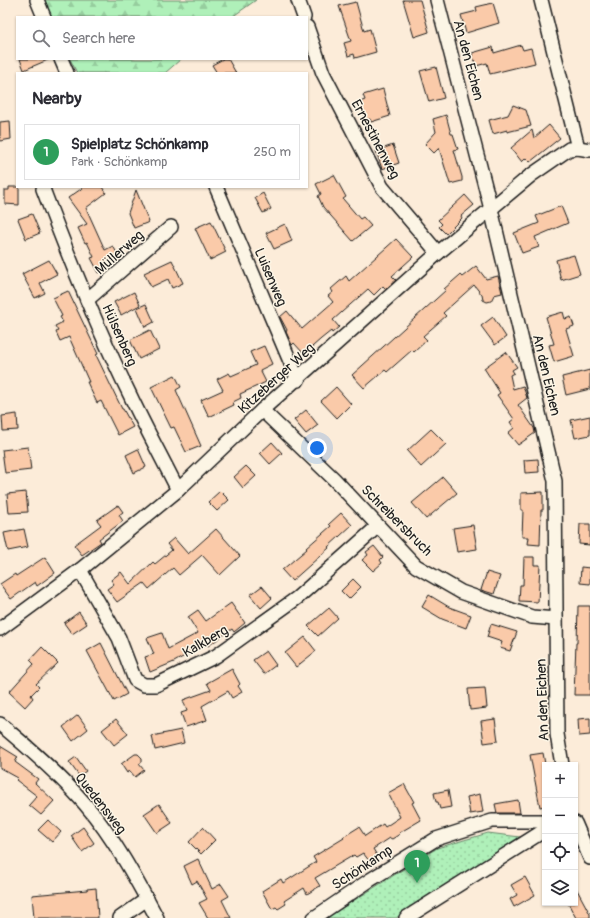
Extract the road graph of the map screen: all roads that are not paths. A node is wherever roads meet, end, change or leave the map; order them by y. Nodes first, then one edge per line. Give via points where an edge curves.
1 (37, 0) edge
2 (298, 0) edge
3 (437, 0) edge
4 (541, 0) edge
5 (44, 16) edge
6 (304, 16) edge
7 (308, 30) edge
8 (61, 60) edge
9 (67, 72) edge
10 (580, 149) edge
11 (44, 188) edge
12 (216, 188) edge
13 (492, 209) junction
14 (171, 227) dead end
15 (438, 253) junction
16 (87, 300) junction
17 (298, 380) junction
18 (262, 410) junction
19 (178, 490) junction
20 (378, 526) junction
21 (80, 570) junction
22 (556, 619) junction
23 (0, 629) edge
24 (0, 724) edge
25 (562, 762) edge
26 (542, 821) edge
27 (578, 830) edge
28 (542, 832) edge
29 (590, 858) edge
30 (147, 899) junction
31 (120, 918) edge
32 (157, 918) edge
33 (314, 918) edge
34 (406, 918) edge

1 - 5 street
2 - 6 street
3 - 13 street, An den Eichen
4 - 10 street
7 - 15 street, Ernestinenweg via 323,73 382,188
8 - 9 street
10 - 13 street, Kitzeberger Weg via 530,176
11 - 16 street, Hülsenberg
12 - 17 street, Luisenweg
13 - 15 street, Kitzeberger Weg
13 - 22 street, An den Eichen via 555,480
14 - 16 street, Müllerweg
15 - 17 street, Kitzeberger Weg
16 - 19 street, Hülsenberg via 130,395
17 - 18 street, Kitzeberger Weg
18 - 19 street, Kitzeberger Weg
18 - 20 street, Schreibersbruch via 334,479
19 - 21 street, Kitzeberger Weg
20 - 21 street, Kalkberg via 298,598 216,656 156,685 144,685 135,680 119,638
20 - 22 street, Schreibersbruch via 416,566 461,592 532,617
21 - 23 street, Kitzeberger Weg
22 - 25 street, An den Eichen via 557,734
24 - 30 street, Quedensweg via 48,765 85,804
26 - 33 street, Schönkamp via 492,821 436,839
27 - 29 street
28 - 34 street
30 - 31 street
30 - 32 street, Quedensweg

